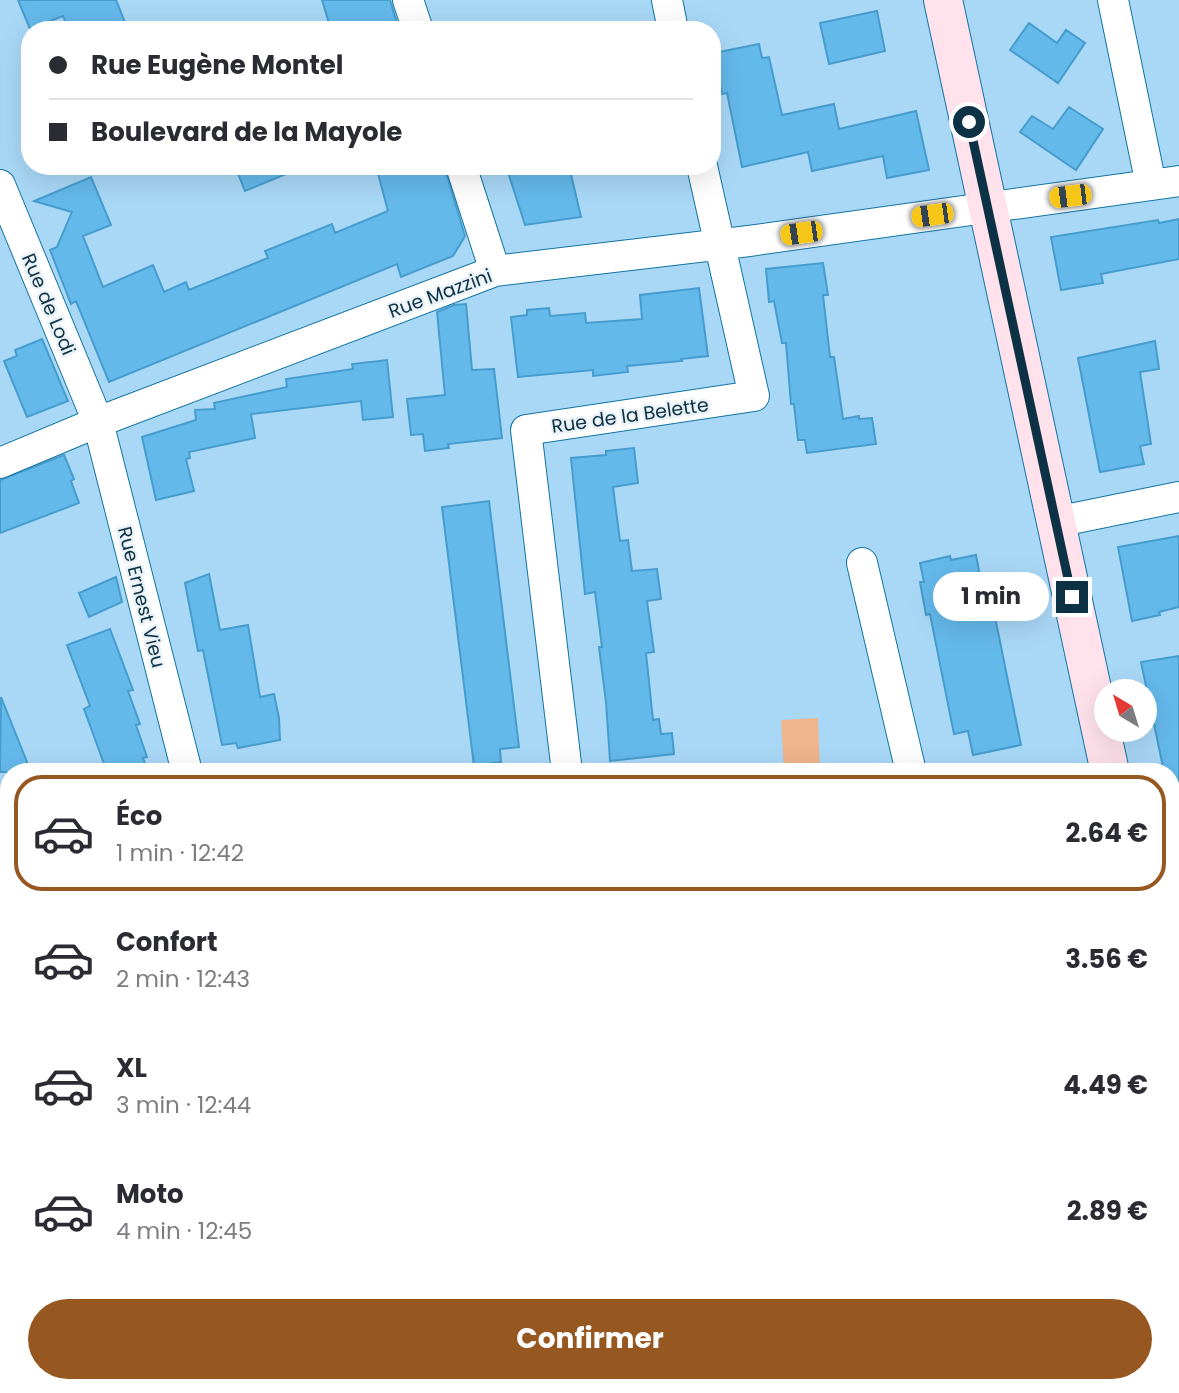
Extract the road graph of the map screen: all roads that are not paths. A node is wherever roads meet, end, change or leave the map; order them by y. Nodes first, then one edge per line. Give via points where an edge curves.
1 (408, 0) edge
2 (667, 0) edge
3 (943, 0) edge
4 (1113, 0) edge
5 (415, 21) edge
6 (671, 21) edge
7 (464, 175) edge
8 (704, 175) edge
9 (1165, 183) edge
10 (0, 185) edge
11 (987, 207) junction
12 (7, 224) edge
13 (719, 244) junction
14 (495, 271) junction
15 (99, 422) junction
16 (0, 463) edge
17 (1179, 497) edge
18 (1056, 522) junction
19 (862, 563) dead end
20 (185, 763) edge
21 (566, 763) edge
22 (909, 763) edge
23 (1108, 763) edge

1 - 5 street
2 - 6 street
3 - 11 main road
4 - 9 street
7 - 14 street
8 - 13 street
9 - 11 street, Rue Mazzini
10 - 12 street, Rue de Lodi
11 - 13 street, Rue Mazzini
11 - 18 main road
12 - 15 street, Rue de Lodi
13 - 14 street, Rue Mazzini
13 - 21 street, Rue de la Belette via 754,396 526,430
14 - 15 street, Rue Mazzini
15 - 16 street, Rue Mazzini
15 - 20 street, Rue Ernest Vieu
17 - 18 street
18 - 23 main road
19 - 22 street

